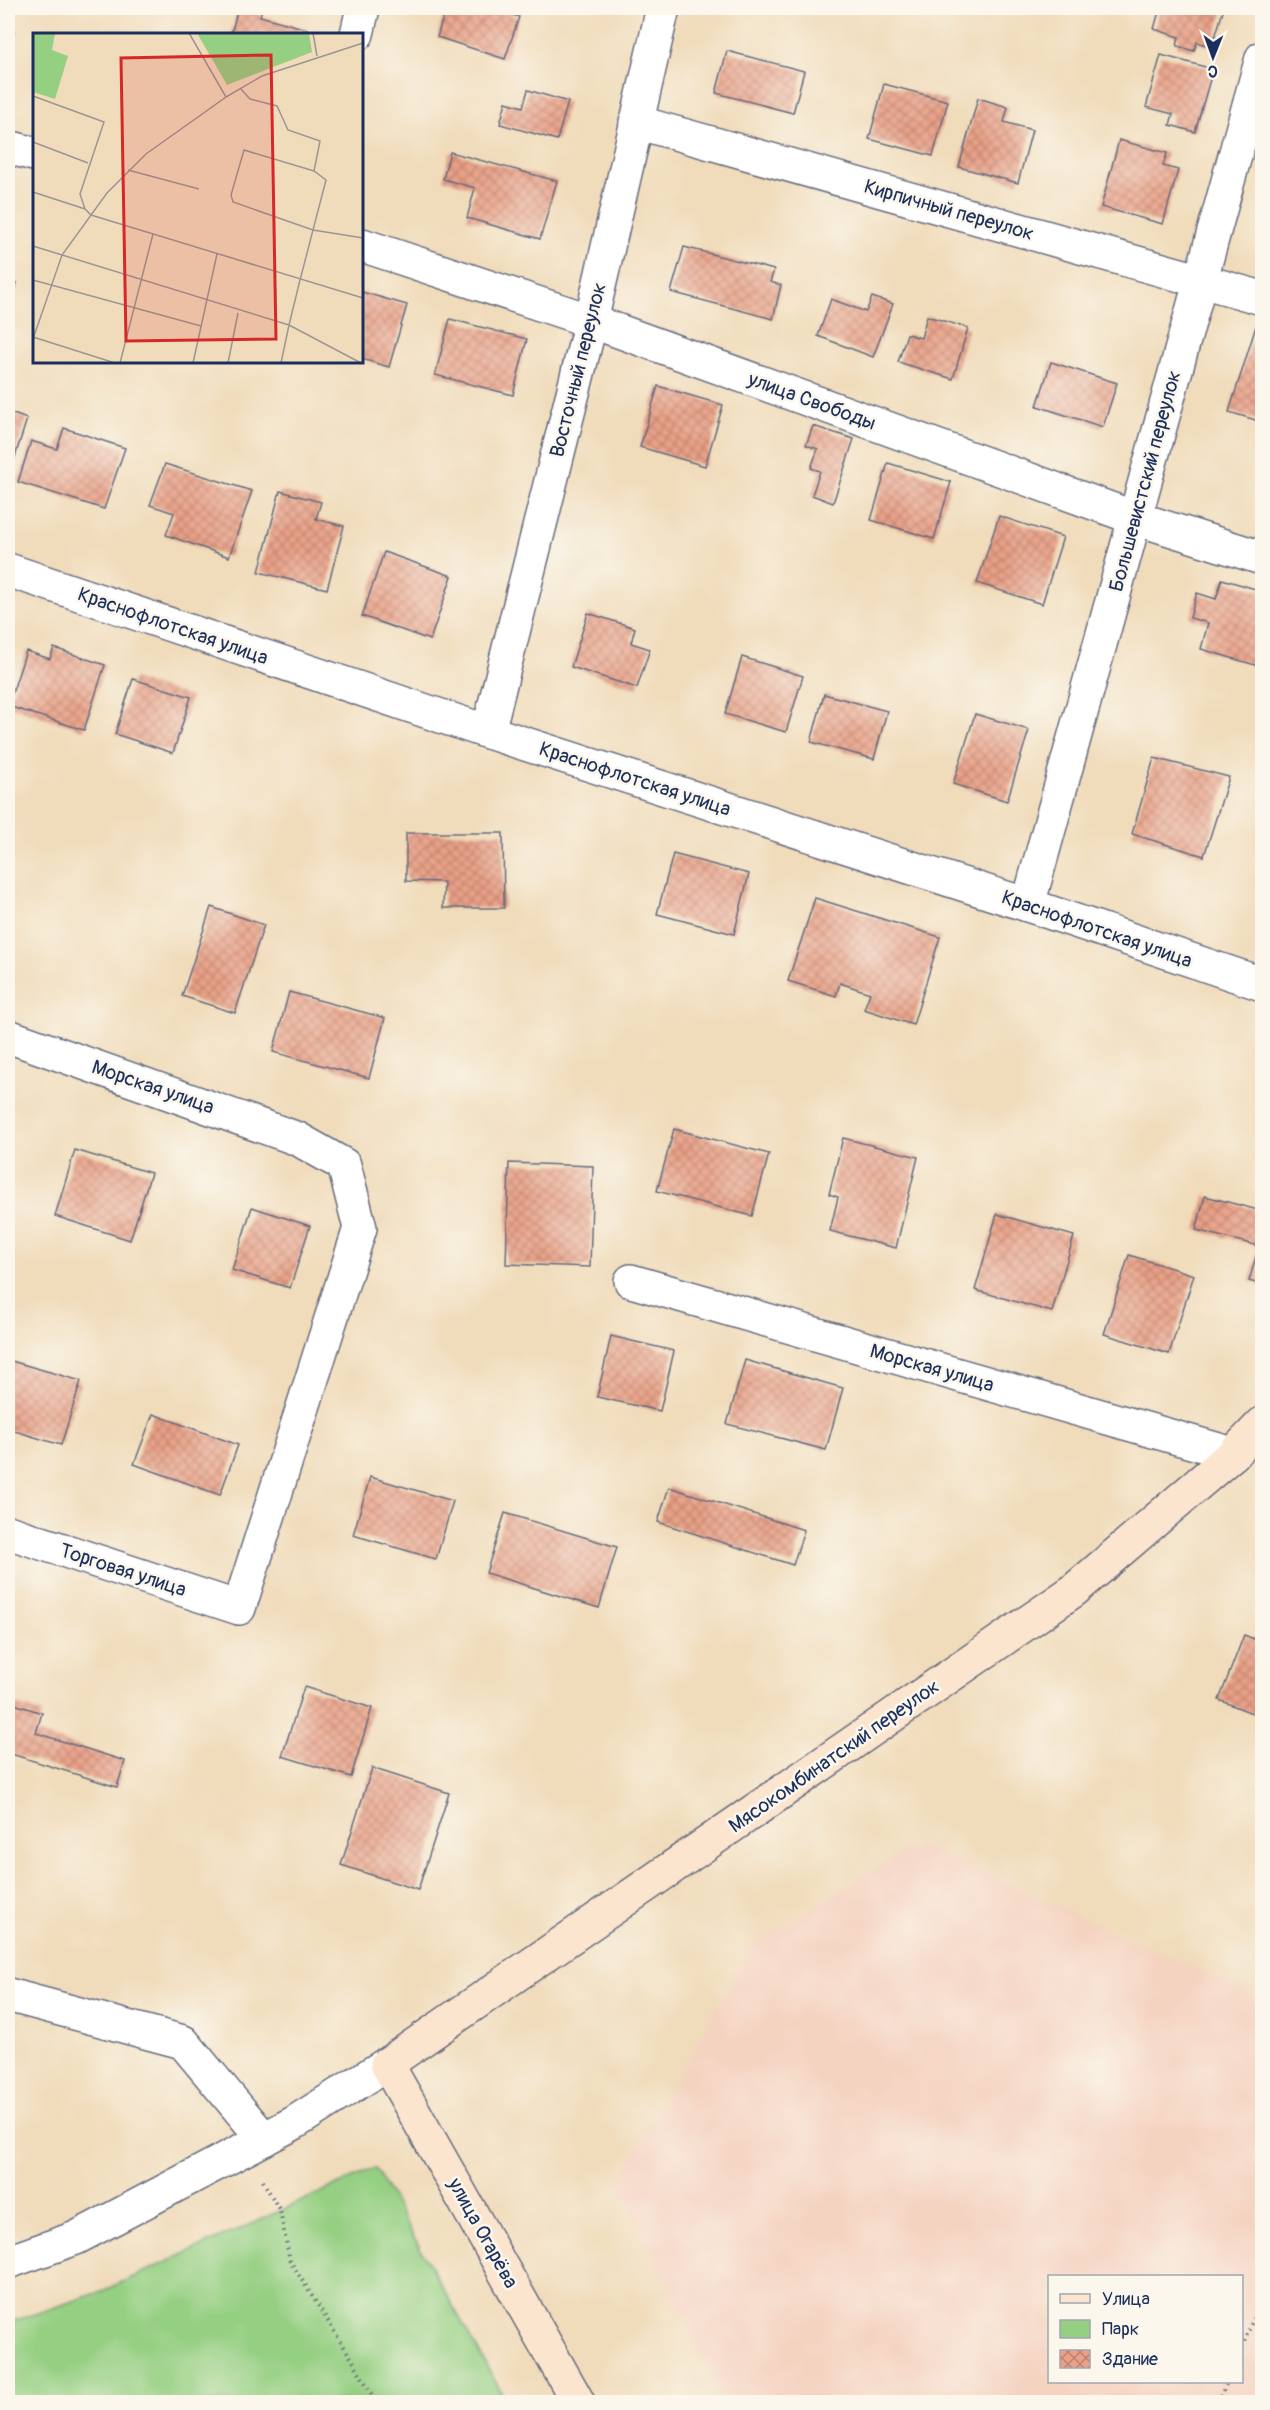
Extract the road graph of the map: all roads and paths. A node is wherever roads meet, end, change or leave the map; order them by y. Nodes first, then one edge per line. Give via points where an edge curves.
1 (363, 8) edge
2 (663, 8) edge
3 (357, 33) edge
4 (1263, 58) edge
5 (636, 122) junction
6 (8, 147) edge
7 (33, 154) edge
8 (363, 244) edge
9 (1200, 279) junction
10 (1263, 298) edge
11 (591, 321) junction
12 (1135, 518) junction
13 (1263, 558) edge
14 (8, 570) edge
15 (489, 732) junction
16 (1028, 905) junction
17 (1263, 984) edge
18 (8, 1036) edge
19 (631, 1281) dead end
20 (1263, 1424) edge
21 (1233, 1455) junction
22 (8, 1532) edge
23 (239, 1608) joint
24 (8, 1995) edge
25 (387, 2064) junction
26 (255, 2144) junction
27 (8, 2262) edge
28 (1263, 2297) edge
29 (1243, 2345) edge
30 (1227, 2383) edge
31 (376, 2403) edge
32 (578, 2403) edge
33 (1218, 2403) edge

1 - 3 street
2 - 5 street, Восточный переулок
4 - 9 street, Большевистский переулок
5 - 9 street, Кирпичный переулок
5 - 11 street, Восточный переулок
6 - 7 street
8 - 11 street, улица Свободы
9 - 10 street, Кирпичный переулок
9 - 12 street, Большевистский переулок
11 - 12 street, улица Свободы
11 - 15 street, Восточный переулок
12 - 13 street, улица Свободы
12 - 16 street, Большевистский переулок
14 - 15 street, Краснофлотская улица
15 - 16 street, Краснофлотская улица
16 - 17 street, Краснофлотская улица
18 - 23 street, Морская улица via 298,1139 344,1165 360,1228
19 - 21 street, Морская улица
20 - 21 main road, Мясокомбинатский переулок
21 - 25 main road, Мясокомбинатский переулок via 1073,1591
22 - 23 street, Торговая улица
24 - 26 street via 183,2042
25 - 26 street
25 - 32 main road, улица Огарёва
26 - 27 street via 76,2238
26 - 31 path via 280,2211 290,2261
28 - 29 path
30 - 33 path

